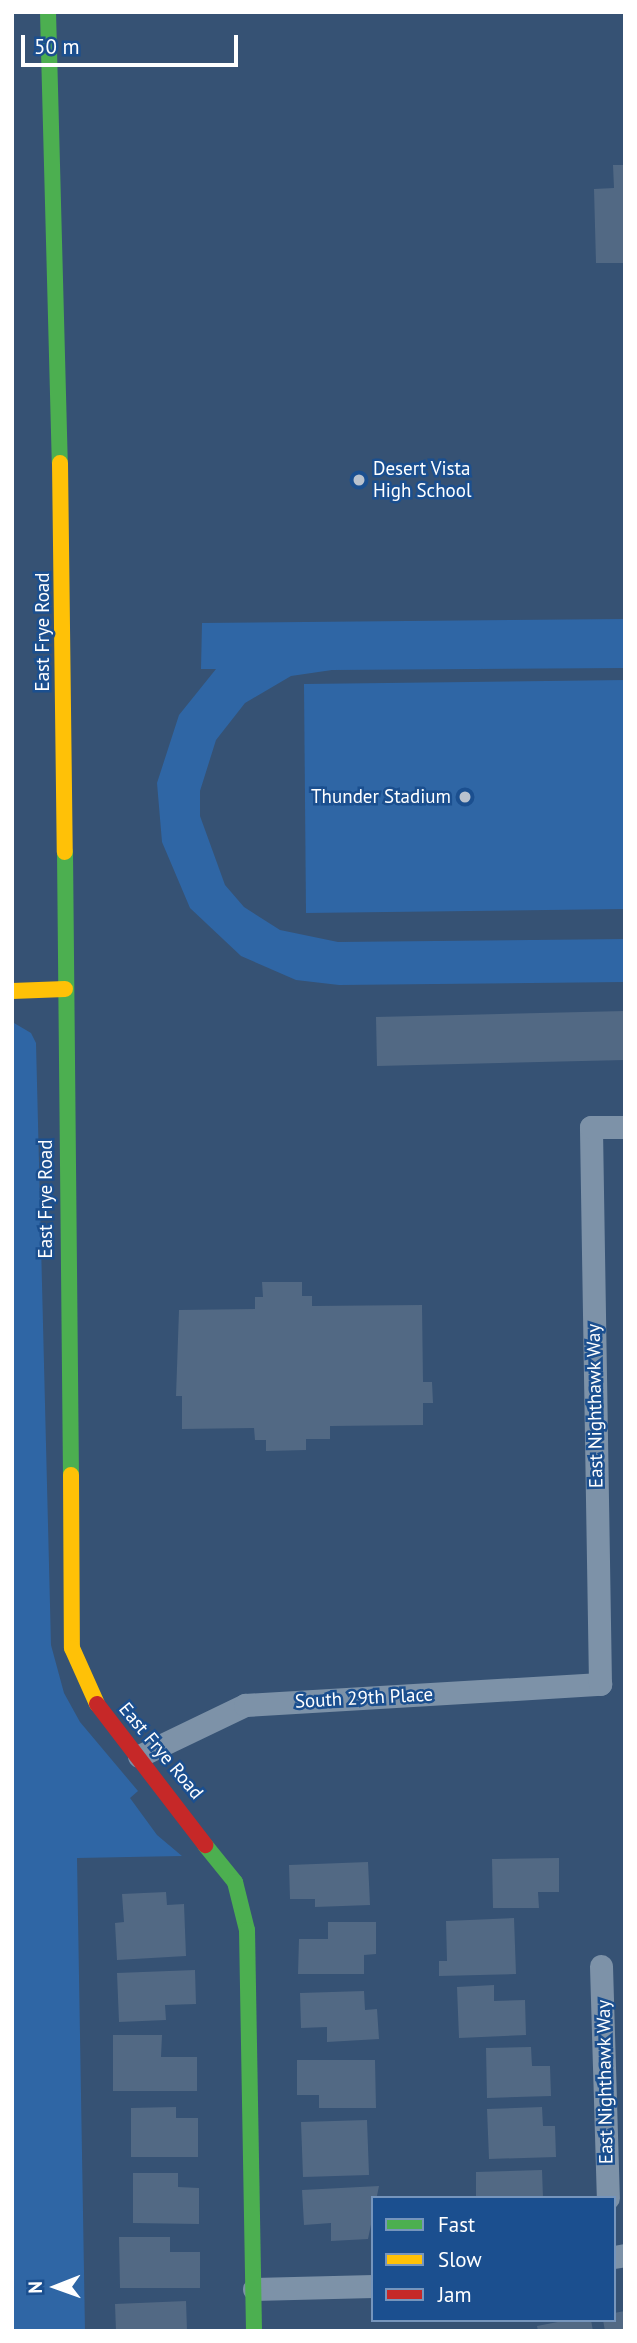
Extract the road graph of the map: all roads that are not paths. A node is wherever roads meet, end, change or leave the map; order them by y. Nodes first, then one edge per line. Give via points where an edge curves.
1 (48, 12) edge
2 (65, 989) junction
3 (12, 991) edge
4 (625, 1127) edge
5 (600, 1684) joint
6 (139, 1756) junction
7 (601, 1966) dead end
8 (608, 2196) edge
9 (371, 2286) edge
10 (254, 2289) junction
11 (254, 2331) edge

1 - 2 street, East Frye Road via 63,565
2 - 3 street
2 - 6 street, East Frye Road via 72,1648 101,1713
4 - 5 street, East Nighthawk Way via 591,1127
5 - 6 street, South 29th Place via 245,1705
6 - 10 street, East Frye Road via 235,1882 247,1930
7 - 8 street, East Nighthawk Way
9 - 10 street
10 - 11 street, East Frye Road

